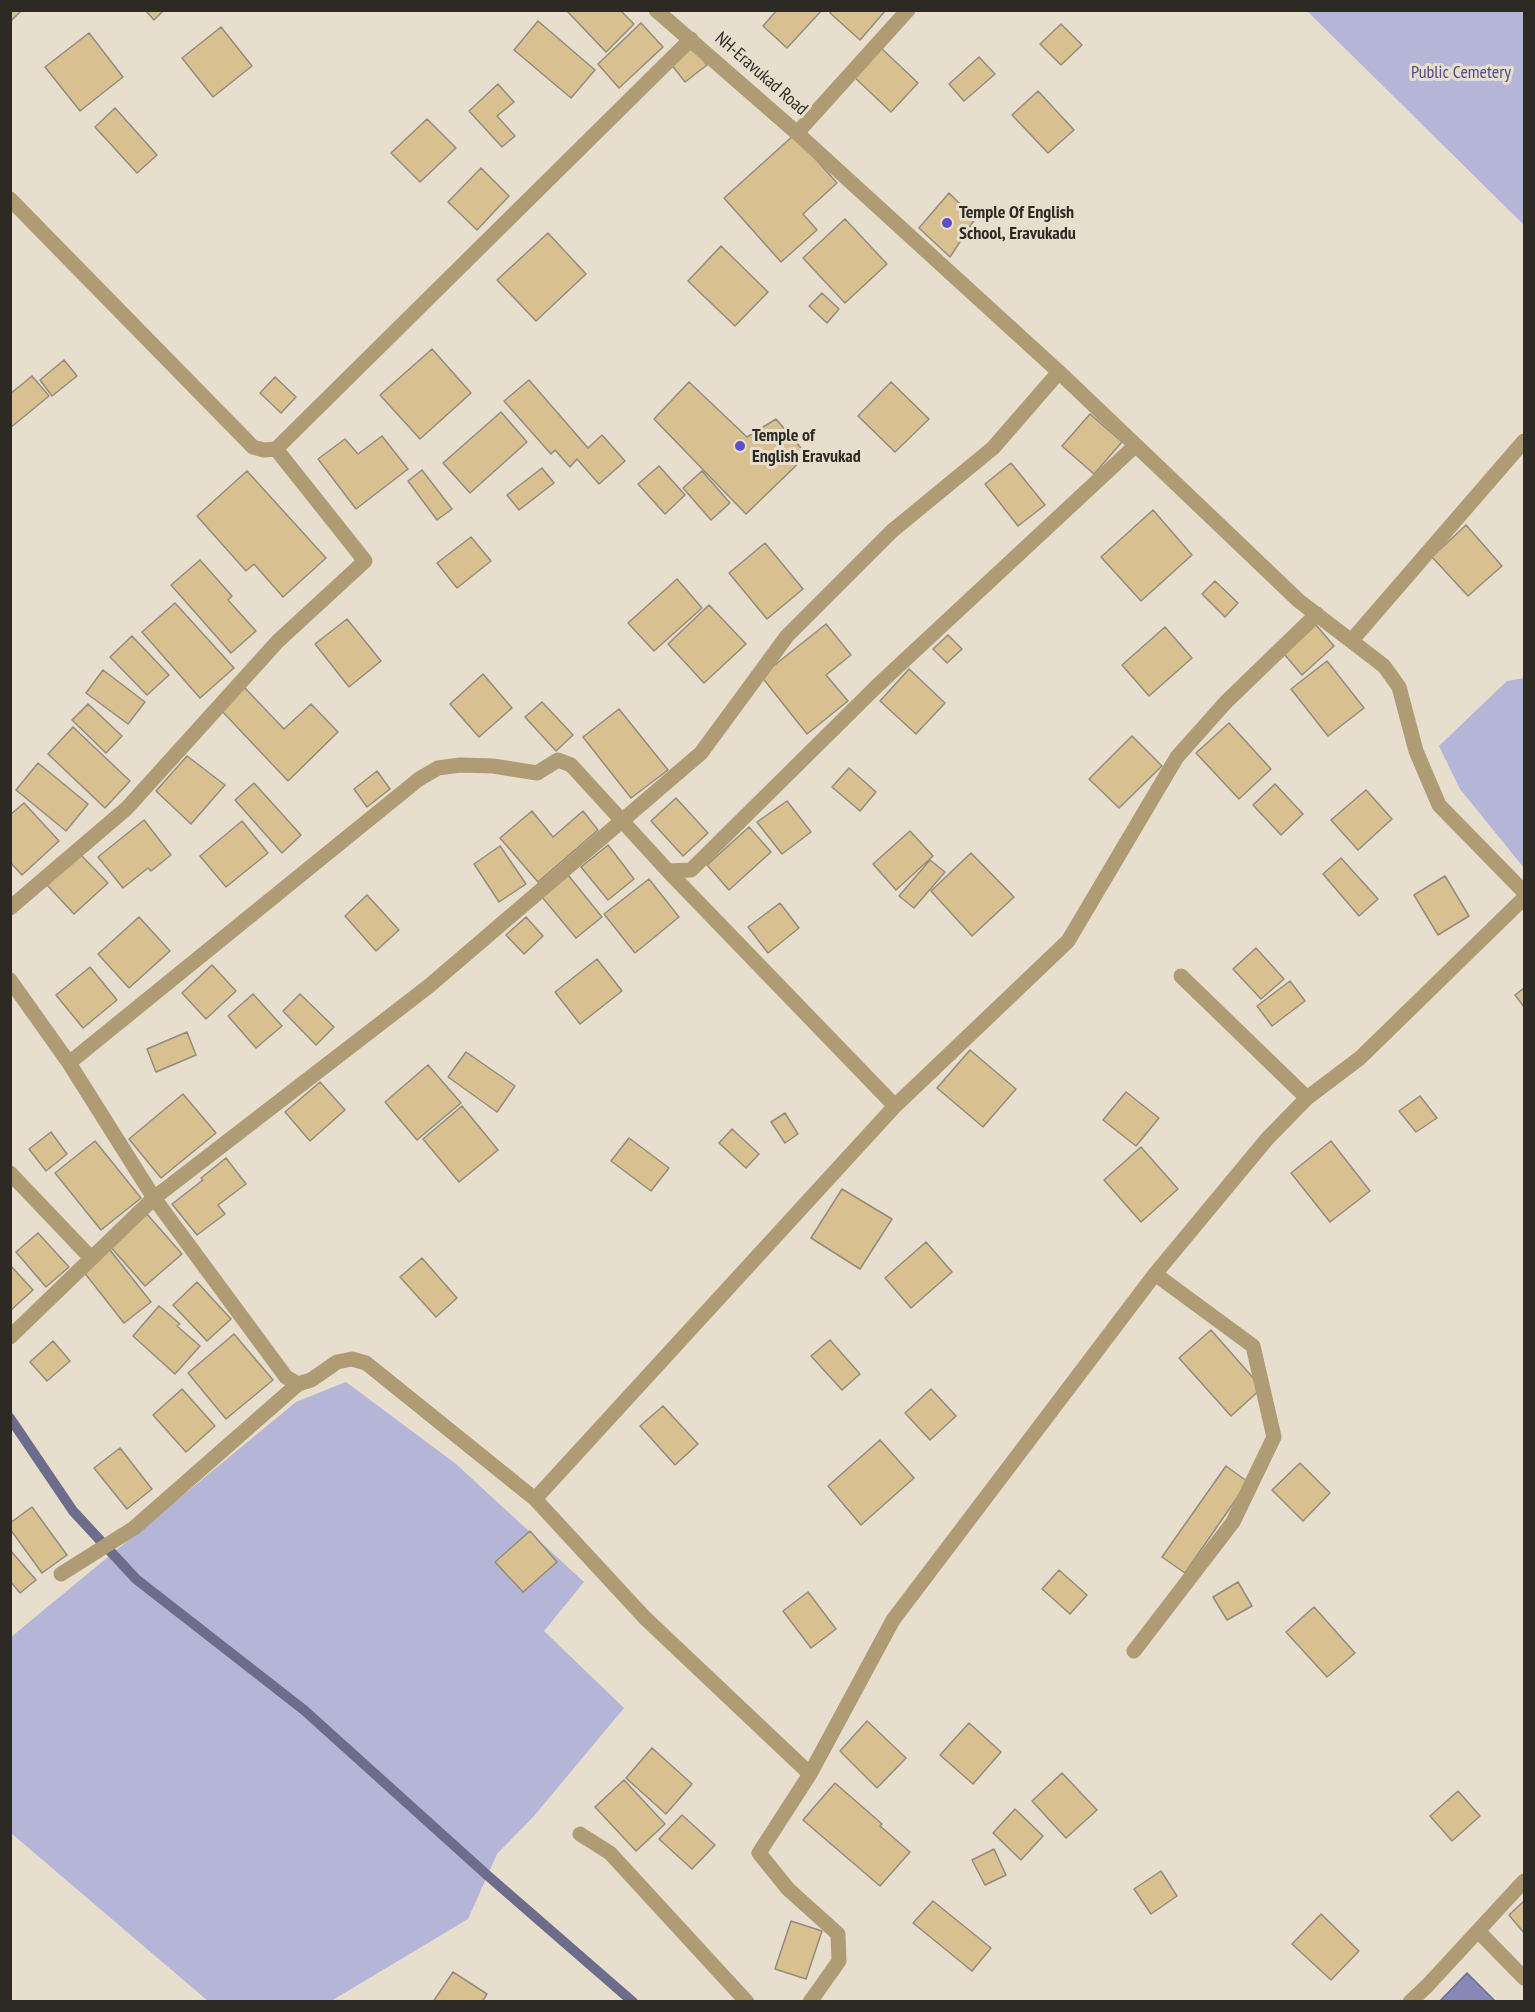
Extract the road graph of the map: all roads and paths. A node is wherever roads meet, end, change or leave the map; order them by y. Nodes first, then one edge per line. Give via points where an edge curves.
1 (656, 10) edge
2 (908, 10) edge
3 (691, 39) junction
4 (797, 133) junction
5 (10, 199) edge
6 (1059, 372) junction
7 (1524, 441) edge
8 (1136, 444) junction
9 (276, 449) junction
10 (1317, 614) junction
11 (1352, 640) junction
12 (621, 821) junction
13 (668, 871) junction
14 (1524, 892) edge
15 (1524, 898) edge
16 (10, 908) edge
17 (1181, 976) dead end
18 (10, 980) edge
19 (69, 1063) junction
20 (1307, 1098) junction
21 (895, 1106) junction
22 (10, 1173) edge
23 (154, 1198) junction
24 (91, 1258) junction
25 (1155, 1274) junction
26 (10, 1337) edge
27 (298, 1384) junction
28 (535, 1499) junction
29 (61, 1574) dead end
30 (1134, 1651) dead end
31 (810, 1774) junction
32 (579, 1834) dead end
33 (1524, 1881) edge
34 (1478, 1931) junction
35 (1524, 1978) edge
36 (747, 2001) edge
37 (810, 2001) edge
38 (1410, 2001) edge

1 - 3 street, NH-Eravukad Road
2 - 4 street, NH-Eravukad Road
3 - 4 street, NH-Eravukad Road
3 - 9 street
4 - 6 street
5 - 9 street via 253,447
6 - 8 street
6 - 12 street via 993,448 892,531 787,636 701,753
7 - 11 street
8 - 10 street
8 - 13 street via 878,685 691,870
9 - 16 street via 365,561 278,641 127,808
10 - 11 street
10 - 21 street via 1226,702 1177,757 1068,941
11 - 14 street via 1384,666 1399,687 1416,751 1439,805
12 - 13 street
12 - 19 street via 572,765 558,760 537,772 493,766 438,768 419,779
12 - 23 street via 429,986
13 - 21 street
15 - 20 street via 1360,1058
17 - 20 street
18 - 19 street
19 - 23 street
20 - 25 street via 1267,1139
21 - 28 street
22 - 24 street
23 - 24 street
23 - 27 street via 280,1371
24 - 26 street
25 - 30 street via 1253,1346 1274,1437 1233,1522
25 - 31 street via 893,1620
27 - 28 street via 337,1362 352,1359 366,1363
27 - 29 street via 134,1528
28 - 31 street via 645,1618
31 - 37 street via 759,1853 788,1889 838,1935 839,1961
32 - 36 street via 610,1853
33 - 34 street
34 - 35 street
34 - 38 street

